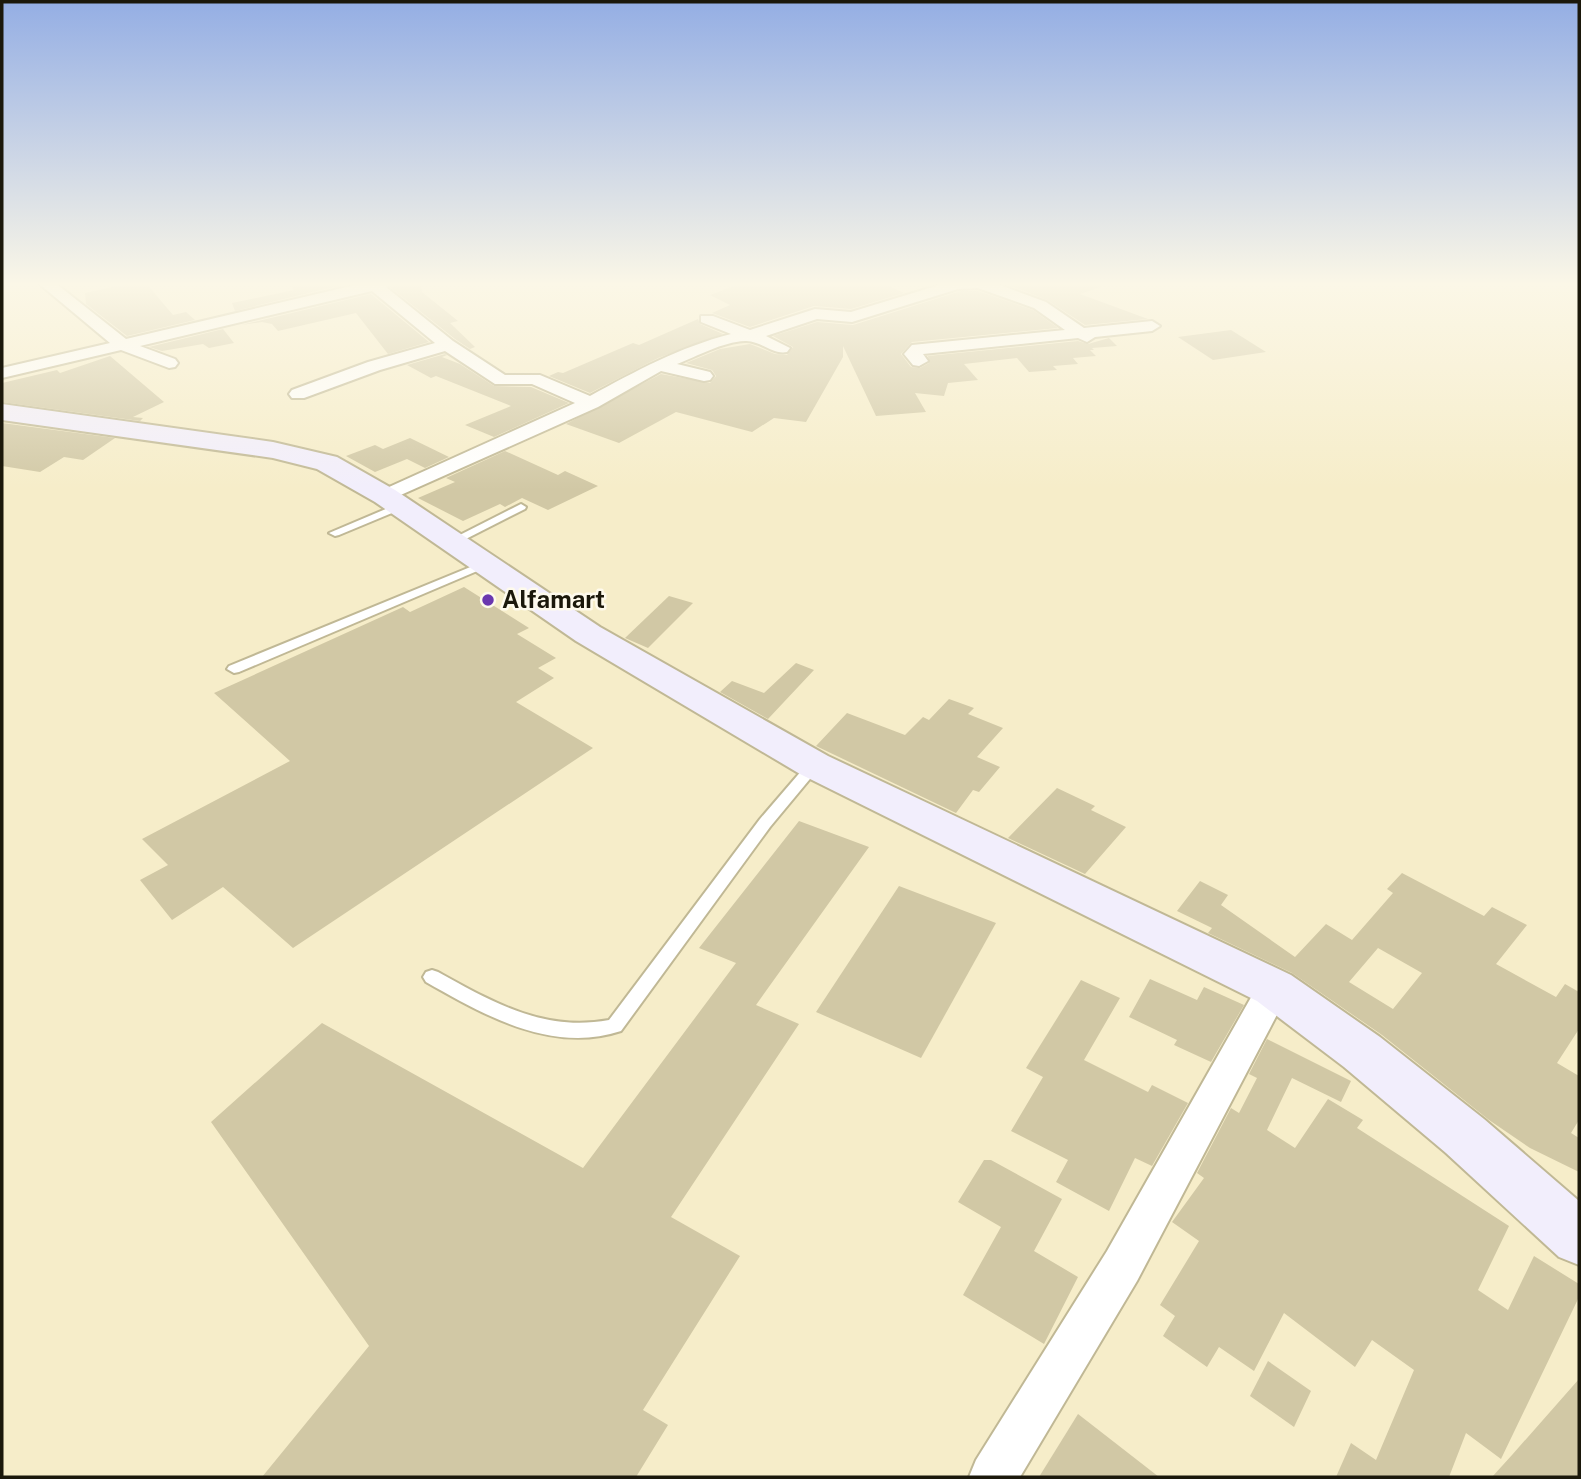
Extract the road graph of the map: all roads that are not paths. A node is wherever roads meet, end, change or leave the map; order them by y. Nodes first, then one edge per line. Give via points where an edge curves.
1 (96, 351) edge
2 (138, 351) edge
3 (425, 351) edge
4 (456, 351) edge
5 (694, 351) edge
6 (916, 351) edge
7 (919, 361) dead end
8 (169, 363) dead end
9 (659, 365) junction
10 (2, 373) edge
11 (704, 376) dead end
12 (298, 394) dead end
13 (592, 403) junction
14 (2, 412) edge
15 (393, 501) junction
16 (521, 507) dead end
17 (335, 533) dead end
18 (452, 542) junction
19 (485, 564) junction
20 (234, 669) dead end
21 (814, 765) junction
22 (432, 977) dead end
23 (1274, 988) junction
24 (1579, 1238) edge
25 (993, 1477) edge

1 - 10 street
2 - 8 street
3 - 12 street
4 - 13 street via 501,380 534,379
5 - 9 street
6 - 7 street via 913,354
9 - 11 street
9 - 13 street
13 - 15 street
14 - 15 main road via 308,457
15 - 17 lane
15 - 18 main road
16 - 18 lane
18 - 19 main road
19 - 20 lane
19 - 21 main road via 589,634
21 - 22 lane via 765,823 615,1026 593,1032 537,1027 499,1014
21 - 23 main road
23 - 24 main road via 1465,1136
23 - 25 street via 1122,1266

